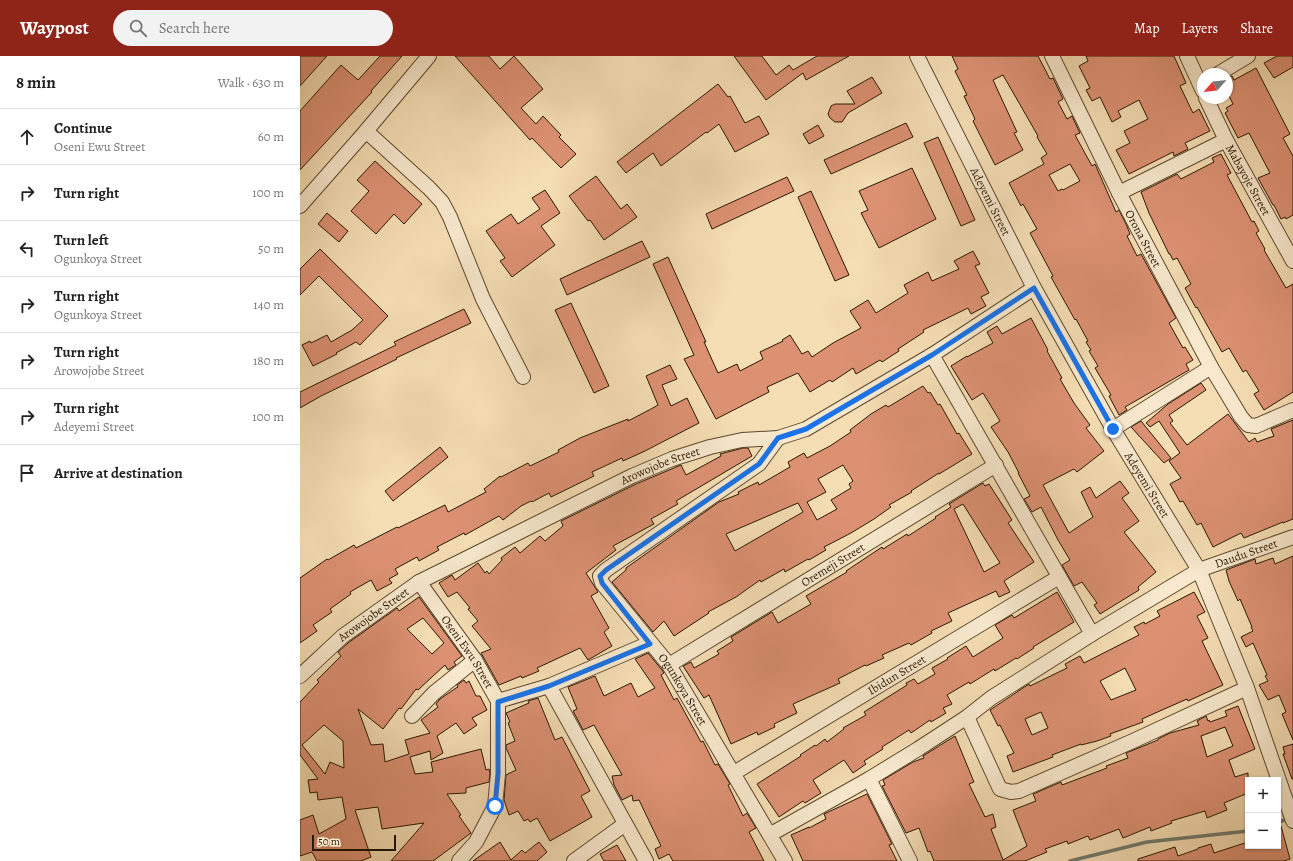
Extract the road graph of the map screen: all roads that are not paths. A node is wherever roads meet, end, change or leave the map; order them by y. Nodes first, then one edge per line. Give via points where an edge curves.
1 (429, 56) edge
2 (917, 56) edge
3 (1052, 56) edge
4 (1187, 56) edge
5 (1248, 56) edge
6 (1228, 68) edge
7 (1197, 76) edge
8 (1209, 104) edge
9 (366, 131) junction
10 (1226, 140) junction
11 (1119, 193) junction
12 (300, 206) edge
13 (1292, 257) edge
14 (1034, 288) junction
15 (932, 355) junction
16 (1211, 367) junction
17 (523, 377) dead end
18 (1293, 410) edge
19 (1113, 429) junction
20 (778, 438) junction
21 (996, 465) junction
22 (1293, 537) edge
23 (1199, 570) junction
24 (1059, 577) junction
25 (419, 582) junction
26 (1092, 634) junction
27 (650, 644) junction
28 (475, 660) junction
29 (669, 665) junction
30 (300, 676) edge
31 (549, 686) junction
32 (1247, 688) junction
33 (498, 702) junction
34 (412, 716) dead end
35 (967, 717) junction
36 (734, 773) junction
37 (869, 780) junction
38 (1291, 816) edge
39 (625, 824) junction
40 (770, 834) junction
41 (458, 861) edge
42 (574, 861) edge
43 (646, 861) edge
44 (785, 861) edge
45 (910, 861) edge

1 - 9 street
2 - 14 street, Adeyemi Street
3 - 11 street, Orona Street
4 - 7 street
5 - 6 street
8 - 10 street, Mabayoje Street
9 - 12 street
9 - 17 street via 430,188 442,202 483,299
10 - 11 street
10 - 13 street, Mabayoje Street
11 - 16 street, Orona Street
14 - 15 street, Arowojobe Street
14 - 19 street, Adeyemi Street
15 - 20 street, Arowojobe Street via 806,429
15 - 21 street
16 - 18 street, Orona Street via 1248,425 1256,426
16 - 19 street
19 - 23 street, Adeyemi Street
20 - 25 street, Arowojobe Street via 742,440 710,447 651,468
20 - 27 street, Ogunkoya Street via 759,464 600,576 602,583
21 - 24 street
21 - 29 street, Oremeji Street
22 - 23 street, Daudu Street
23 - 26 street, Daudu Street
23 - 32 street, Adeyemi Street
24 - 26 street
24 - 36 street, Ibidun Street
25 - 28 street, Oseni Ewu Street
25 - 30 street, Arowojobe Street via 343,636
26 - 35 street, Daudu Street via 991,698
27 - 29 street, Ogunkoya Street
27 - 31 street
28 - 33 street, Oseni Ewu Street
28 - 34 street
29 - 36 street, Ogunkoya Street
31 - 33 street
31 - 39 street
32 - 35 street via 1133,741 1019,791 1011,792 1000,788
32 - 38 street, Adeyemi Street
33 - 41 street, Oseni Ewu Street via 498,774 495,806 476,842
35 - 37 street, Daudu Street
36 - 40 street, Ogunkoya Street
37 - 40 street, Daudu Street
37 - 45 street
39 - 42 street
39 - 43 street
40 - 44 street, Ogunkoya Street

